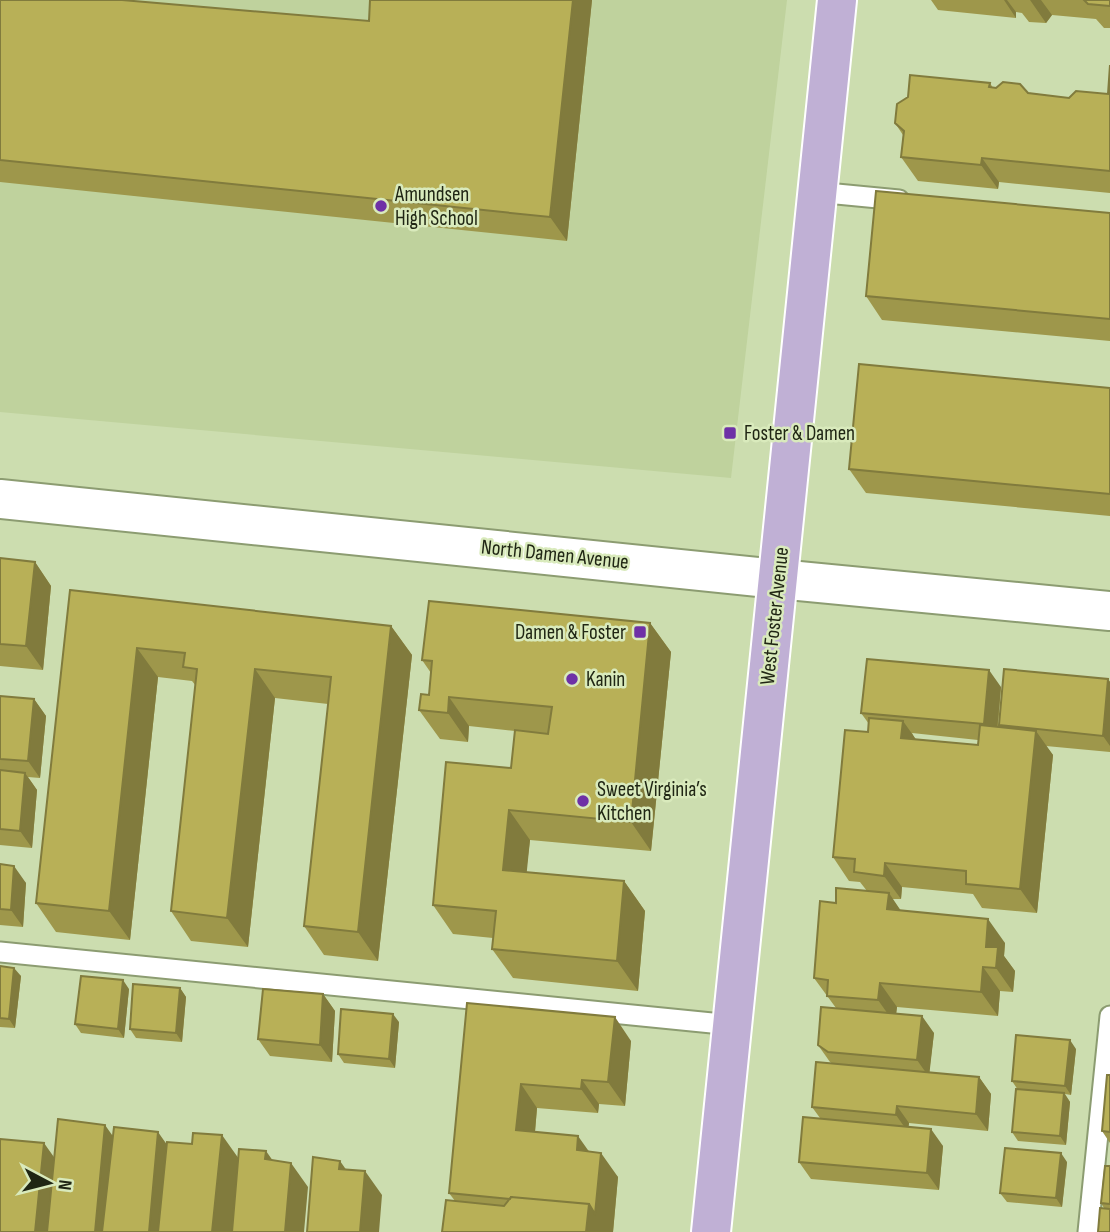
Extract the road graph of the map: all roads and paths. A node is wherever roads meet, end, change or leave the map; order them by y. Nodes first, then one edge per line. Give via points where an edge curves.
1 (837, 0) edge
2 (816, 192) junction
3 (919, 202) edge
4 (0, 499) edge
5 (778, 579) junction
6 (1110, 611) edge
7 (0, 952) edge
8 (1110, 1016) edge
9 (732, 1025) junction
10 (711, 1232) edge
11 (1088, 1232) edge

1 - 2 main road, West Foster Avenue
2 - 3 lane
2 - 5 main road, West Foster Avenue
4 - 5 main road, North Damen Avenue
5 - 6 main road, North Damen Avenue
5 - 9 main road, West Foster Avenue
7 - 9 lane
8 - 11 lane
9 - 10 main road, West Foster Avenue

